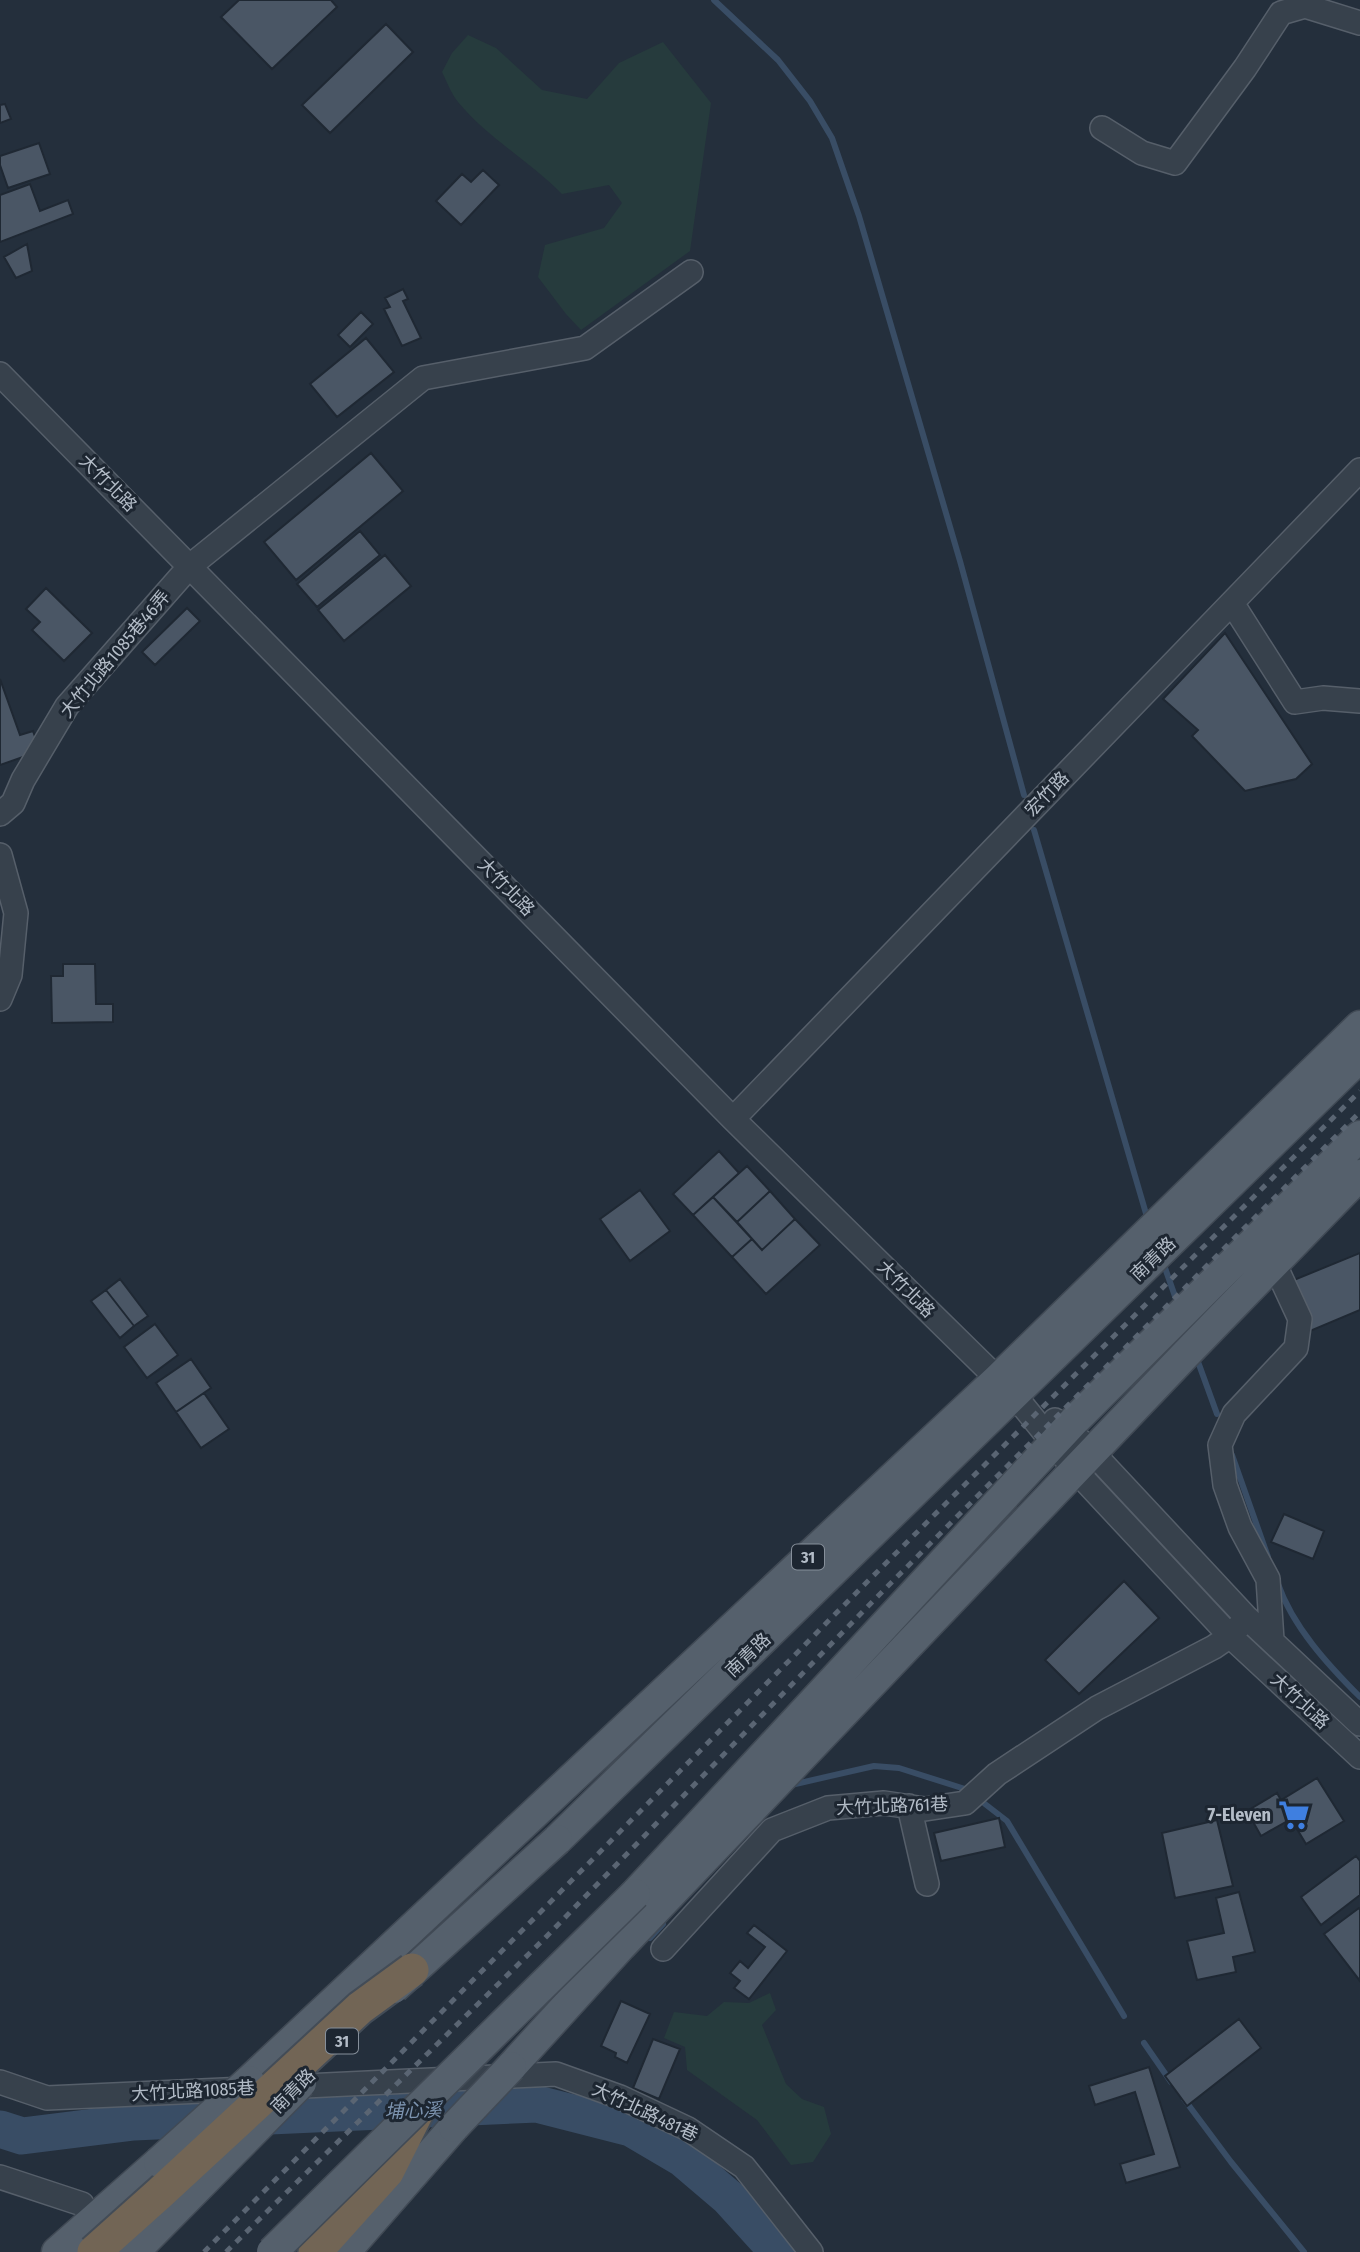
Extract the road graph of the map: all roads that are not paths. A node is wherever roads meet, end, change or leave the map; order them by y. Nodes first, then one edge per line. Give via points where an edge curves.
1 (1360, 23) edge
2 (1102, 128) dead end
3 (691, 272) dead end
4 (0, 374) edge
5 (1360, 470) edge
6 (190, 566) junction
7 (1232, 603) junction
8 (1360, 701) edge
9 (0, 814) edge
10 (0, 855) edge
11 (0, 999) edge
12 (1360, 1026) edge
13 (1360, 1057) edge
14 (733, 1119) junction
15 (1360, 1136) edge
16 (1360, 1175) edge
17 (1274, 1263) junction
18 (1007, 1388) junction
19 (1060, 1436) junction
20 (1084, 1462) junction
21 (1247, 1618) junction
22 (1230, 1636) junction
23 (1272, 1640) junction
24 (1360, 1724) edge
25 (1360, 1758) edge
26 (909, 1806) junction
27 (927, 1884) dead end
28 (663, 1949) dead end
29 (412, 1970) junction
30 (556, 2074) joint
31 (0, 2082) edge
32 (418, 2110) junction
33 (0, 2177) edge
34 (82, 2204) dead end
35 (57, 2252) edge
36 (94, 2252) edge
37 (134, 2252) edge
38 (272, 2252) edge
39 (316, 2252) edge
40 (345, 2252) edge
41 (811, 2252) edge

1 - 2 street via 1305,6 1280,13 1175,163 1142,153
3 - 6 street, 大竹北路1085巷46弄 via 585,348 423,378
4 - 6 street, 大竹北路
5 - 7 street, 宏竹路
6 - 9 street, 大竹北路1085巷46弄 via 67,706 13,803
6 - 14 street, 大竹北路
7 - 8 street via 1295,702 1323,698
7 - 14 street, 宏竹路
10 - 11 street via 16,913 10,975
12 - 18 main road, 31
13 - 18 main road, 南青路 / 31
14 - 18 street, 大竹北路
15 - 19 main road
16 - 17 main road
17 - 20 main road
17 - 23 street via 1300,1319 1296,1348 1234,1414 1220,1445 1225,1485 1240,1527 1268,1579
18 - 19 street, 大竹北路
18 - 29 main road, 南青路 / 31, bridge via 558,1840
18 - 35 main road, 31, bridge
19 - 20 street, 大竹北路
19 - 32 main road, bridge via 635,1894
20 - 21 street, 大竹北路
20 - 22 street, 大竹北路
20 - 40 main road, bridge via 621,1946
21 - 22 street, 大竹北路761巷
21 - 23 street, 大竹北路
22 - 25 street, 大竹北路
22 - 26 street, 大竹北路761巷 via 1097,1708 997,1774 965,1803 926,1809
23 - 24 street, 大竹北路
26 - 27 street
26 - 28 street, 大竹北路761巷 via 884,1803 828,1808 772,1830
29 - 36 highway, bridge via 360,2008
29 - 37 main road, 南青路 / 31, bridge
30 - 31 street, 大竹北路1085巷 via 47,2098
30 - 41 street, 大竹北路481巷 via 688,2129 744,2167
32 - 38 main road, bridge
32 - 39 highway via 387,2172
33 - 34 street

